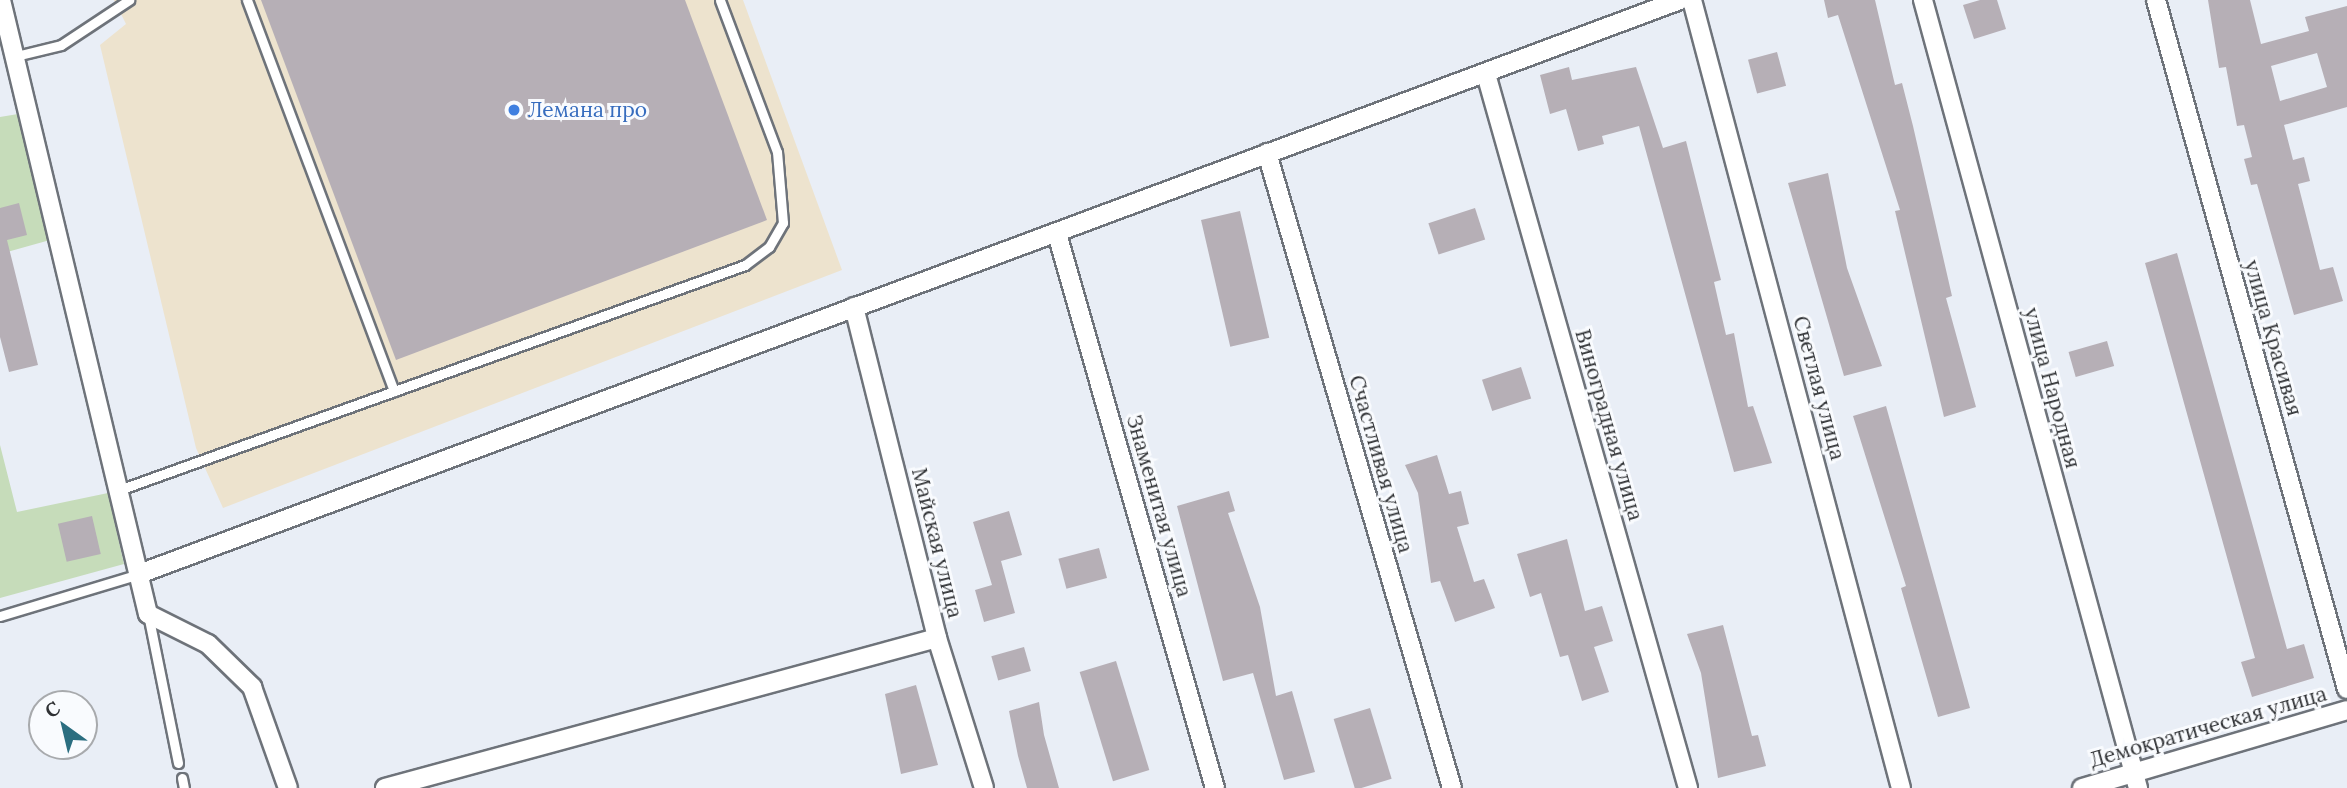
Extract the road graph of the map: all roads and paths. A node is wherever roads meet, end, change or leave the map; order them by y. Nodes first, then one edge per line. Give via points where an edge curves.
1 (1, 0) edge
2 (129, 0) edge
3 (247, 0) edge
4 (720, 0) edge
5 (1680, 0) edge
6 (1692, 0) edge
7 (1923, 0) edge
8 (2156, 0) edge
9 (16, 56) junction
10 (1486, 74) junction
11 (1267, 153) junction
12 (1058, 237) junction
13 (854, 307) junction
14 (394, 391) junction
15 (119, 490) junction
16 (139, 574) junction
17 (148, 614) junction
18 (0, 616) edge
19 (937, 638) junction
20 (2347, 689) edge
21 (2347, 710) edge
22 (178, 763) dead end
23 (182, 778) dead end
24 (2136, 780) edge
25 (184, 788) edge
26 (288, 788) edge
27 (385, 788) edge
28 (984, 788) edge
29 (1215, 788) edge
30 (1452, 788) edge
31 (1688, 788) edge
32 (1901, 788) edge
33 (2082, 788) edge

1 - 9 street
2 - 9 lane via 61,45
3 - 14 lane
4 - 14 lane via 777,152 783,223 769,247 744,265
5 - 10 street
6 - 32 street, Светлая улица
7 - 24 street, улица Народная
8 - 20 street, улица Красивая
9 - 15 street
10 - 11 street
10 - 31 street, Виноградная улица
11 - 12 street
11 - 30 street, Счастливая улица
12 - 13 street
12 - 29 street, Знаменитая улица
13 - 16 street
13 - 19 street, Майская улица
14 - 15 lane
15 - 16 street
16 - 17 street
16 - 18 lane
17 - 22 lane
17 - 26 street via 208,644 252,687
19 - 27 street
19 - 28 street, Майская улица
21 - 24 street, Демократическая улица
23 - 25 lane
24 - 33 street, Демократическая улица

